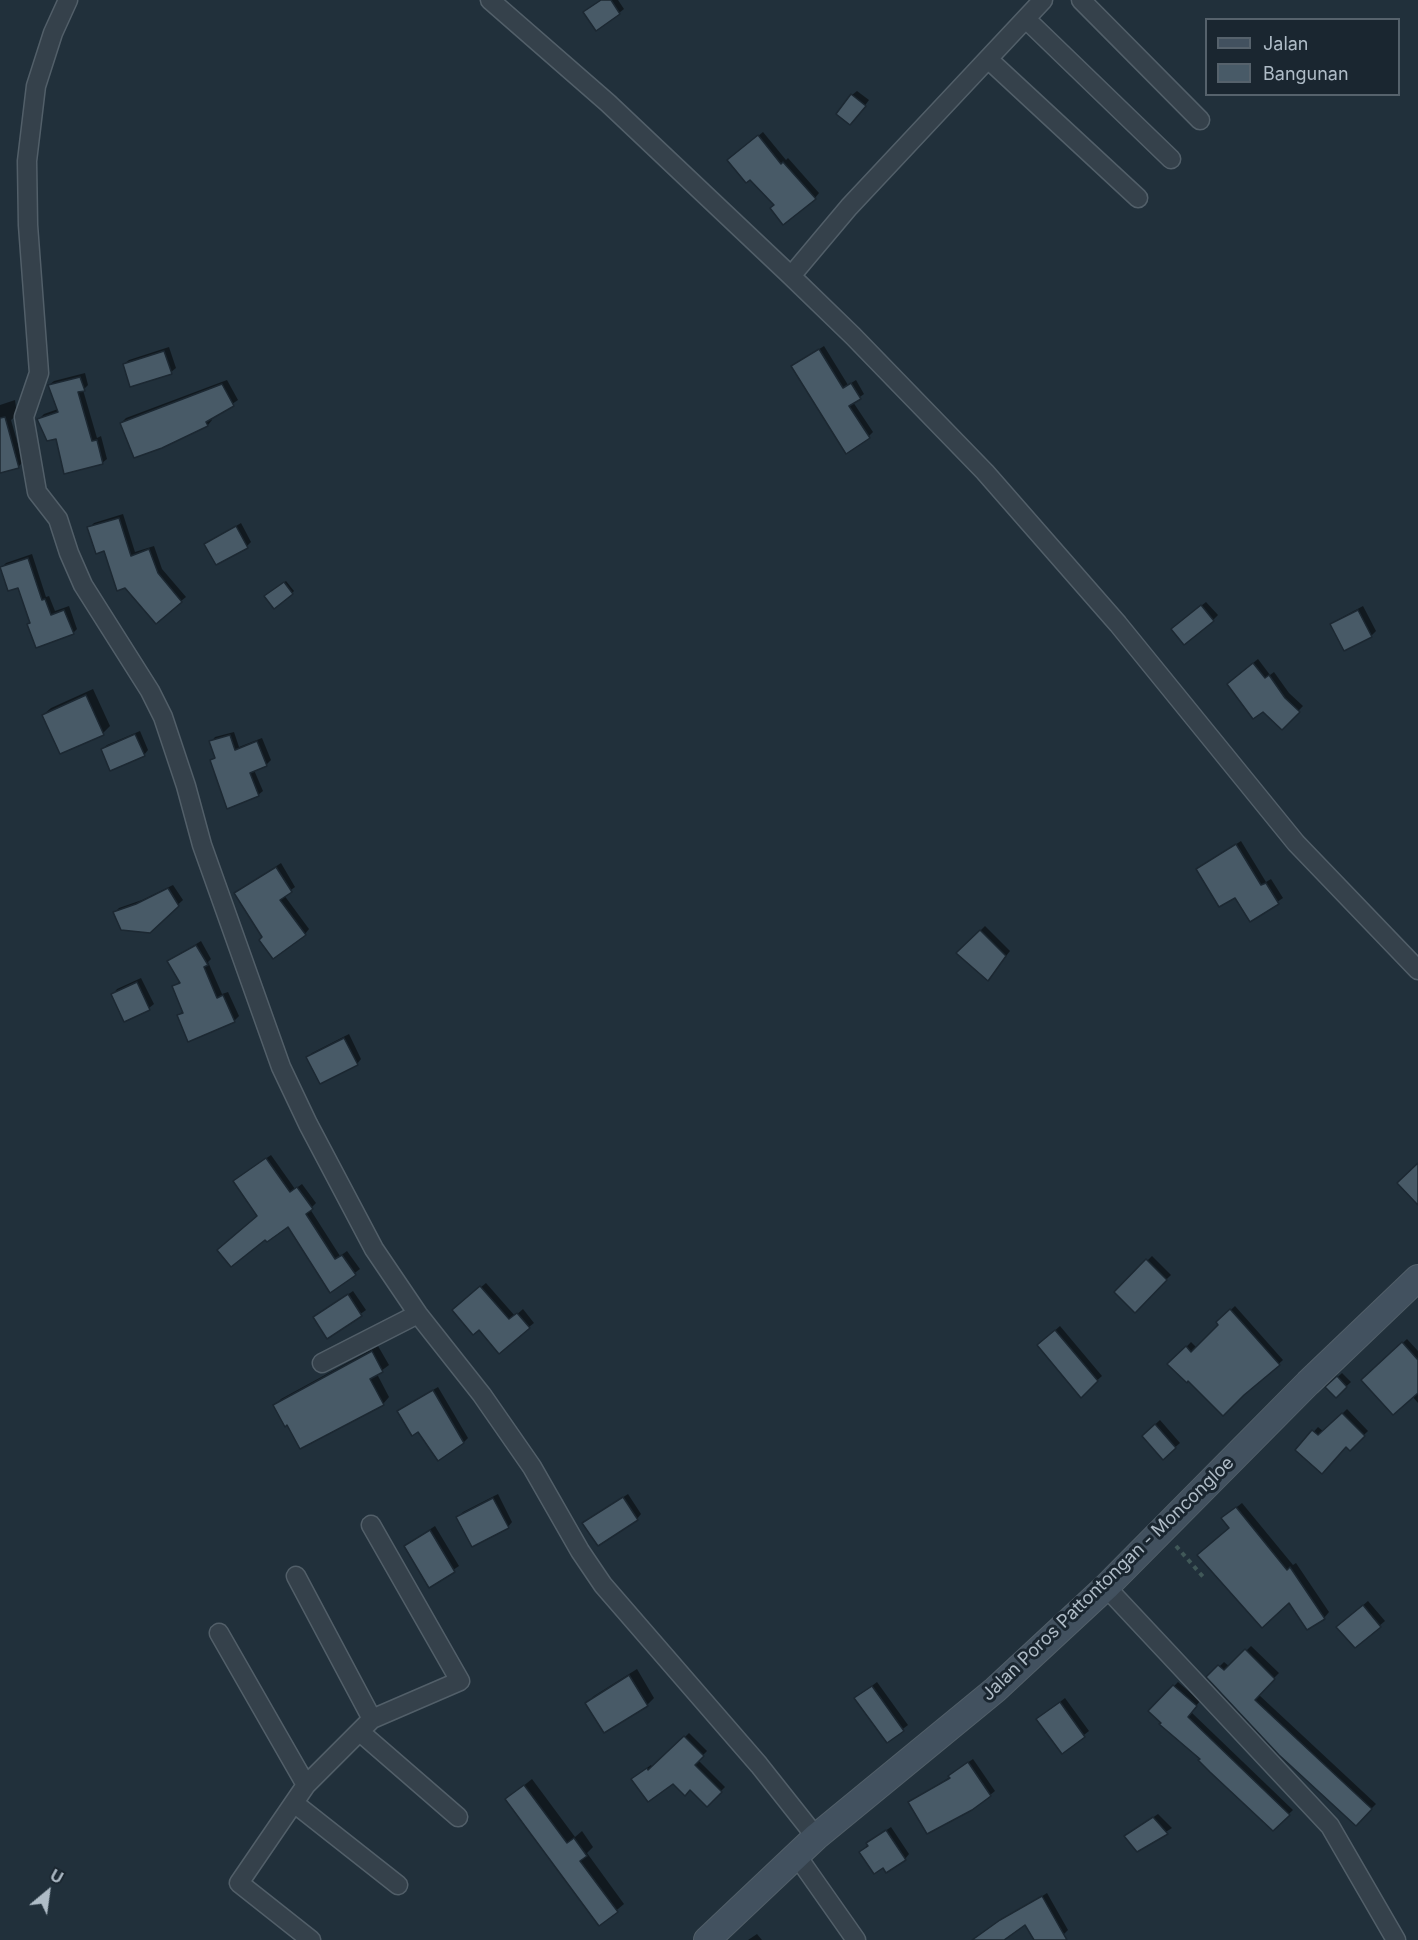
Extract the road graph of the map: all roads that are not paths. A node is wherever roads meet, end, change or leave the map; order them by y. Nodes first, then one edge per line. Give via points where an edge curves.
1 (69, 0) edge
2 (490, 0) edge
3 (1043, 0) edge
4 (1081, 0) edge
5 (1026, 19) junction
6 (988, 59) junction
7 (1200, 120) dead end
8 (1171, 159) dead end
9 (1138, 198) dead end
10 (791, 276) junction
11 (1418, 970) edge
12 (1418, 1278) edge
13 (418, 1314) junction
14 (322, 1363) dead end
15 (371, 1525) dead end
16 (296, 1576) dead end
17 (1106, 1587) junction
18 (219, 1633) dead end
19 (366, 1725) junction
20 (306, 1785) junction
21 (294, 1803) junction
22 (458, 1817) dead end
23 (816, 1837) junction
24 (797, 1856) junction
25 (398, 1885) dead end
26 (311, 1940) edge
27 (706, 1940) edge
28 (856, 1940) edge
29 (1396, 1940) edge

1 - 13 street via 53,33 36,86 27,161 39,373 24,417 37,492 58,519 83,585 163,717 202,845 281,1067 303,1115 374,1249
2 - 10 street via 608,104
3 - 5 street
4 - 7 street
5 - 6 street
5 - 8 street
6 - 9 street
6 - 10 street via 849,207
10 - 11 street via 985,472 1118,624 1296,843
12 - 17 street, Jalan Poros Pattontongan - Moncongloe
13 - 14 street
13 - 23 street via 526,1458 603,1585
15 - 19 street via 460,1681
16 - 19 street
17 - 23 street, Jalan Poros Pattontongan - Moncongloe via 995,1690
17 - 29 street via 1330,1826
18 - 20 street
19 - 20 street
19 - 22 street
20 - 21 street
21 - 25 street
21 - 26 street via 240,1883
23 - 24 street, Jalan Poros Pattontongan - Moncongloe
24 - 27 street, Jalan Poros Pattontongan - Moncongloe
24 - 28 street

